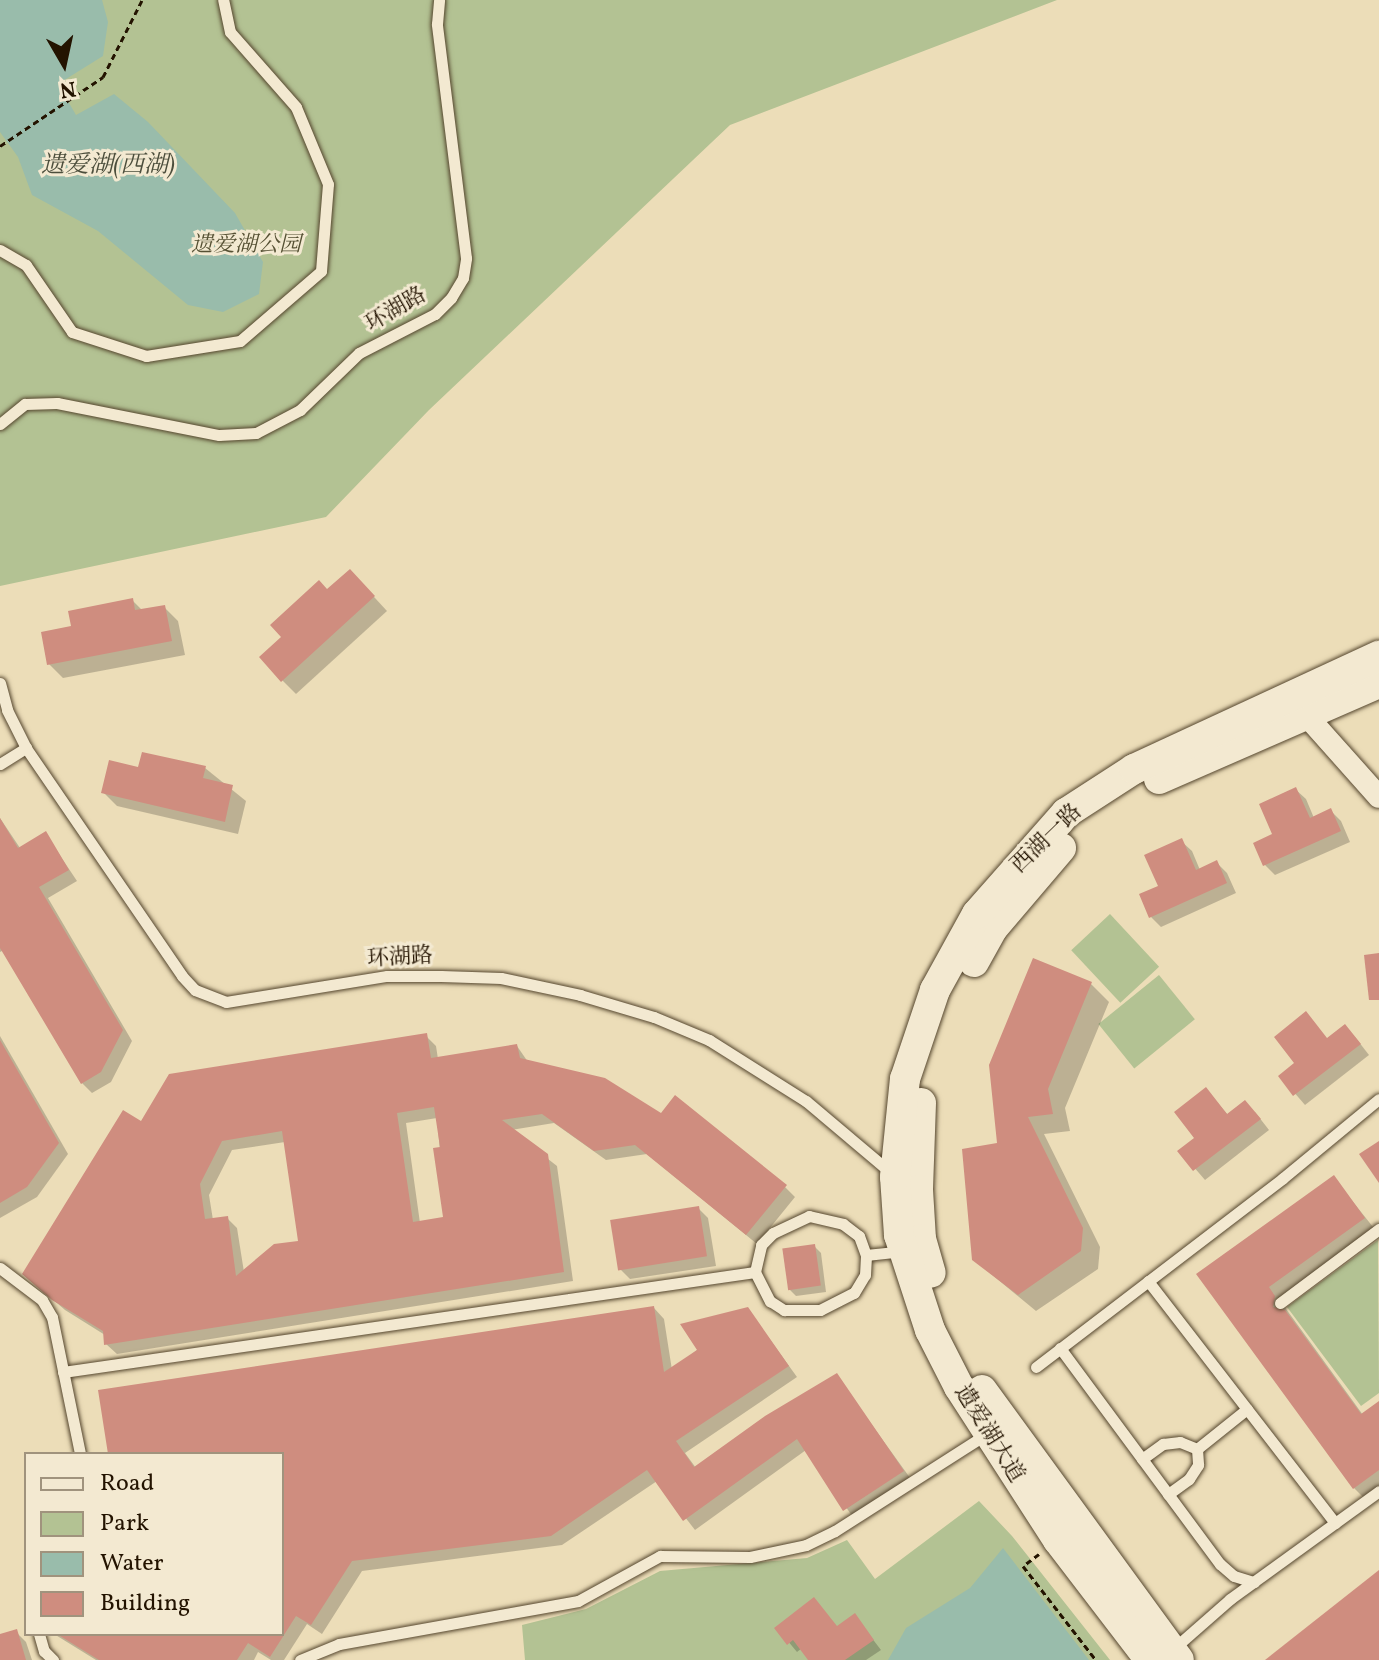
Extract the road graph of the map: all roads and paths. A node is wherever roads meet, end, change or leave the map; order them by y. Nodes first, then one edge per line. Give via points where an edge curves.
1 (223, 0) edge
2 (439, 0) edge
3 (140, 1) edge
4 (0, 146) edge
5 (0, 250) edge
6 (0, 424) edge
7 (1379, 656) edge
8 (0, 683) edge
9 (1379, 683) edge
10 (1298, 706) junction
11 (26, 748) junction
12 (0, 764) edge
13 (1379, 797) edge
14 (1379, 1099) edge
15 (906, 1183) junction
16 (1379, 1230) edge
17 (913, 1249) junction
18 (866, 1255) junction
19 (0, 1268) edge
20 (755, 1272) junction
21 (1148, 1281) junction
22 (1280, 1303) dead end
23 (1060, 1348) junction
24 (1036, 1367) dead end
25 (63, 1372) junction
26 (1247, 1409) junction
27 (997, 1427) junction
28 (1197, 1449) junction
29 (80, 1452) edge
30 (1142, 1459) junction
31 (1379, 1491) edge
32 (1168, 1494) junction
33 (1335, 1523) junction
34 (1058, 1540) junction
35 (1254, 1582) junction
36 (40, 1636) edge
37 (1167, 1657) edge
38 (53, 1660) edge
39 (300, 1660) edge
40 (1096, 1660) edge

1 - 5 lane via 230,32 296,107 328,184 321,271 240,341 146,356 72,332 26,265
2 - 6 lane, 环湖路 via 437,24 466,258 463,278 435,314 359,353 300,410 256,433 219,435 57,403 25,404
3 - 4 path via 103,77
7 - 10 main road, 西湖一路
8 - 11 lane, 环湖路
9 - 10 main road, 西湖一路
10 - 13 street
10 - 15 main road, 西湖一路 via 1145,785 1077,830 993,928 952,1002 922,1089
11 - 12 lane
11 - 15 lane, 环湖路 via 182,976 212,999 242,1001 387,976 501,978 580,995 654,1017 746,1061 806,1101
14 - 21 lane
15 - 17 main road, 遗爱湖大道
16 - 22 lane
17 - 18 lane
17 - 27 main road, 遗爱湖大道
18 - 20 lane via 859,1236 843,1224 809,1216 773,1233 761,1245
18 - 20 lane via 865,1275 854,1293 820,1310 784,1310 770,1301
19 - 25 lane via 48,1308
20 - 25 lane
21 - 23 lane
21 - 26 lane
23 - 24 lane
23 - 30 lane
25 - 29 lane
26 - 28 lane
26 - 33 lane
27 - 34 main road, 遗爱湖大道
27 - 37 main road, 遗爱湖大道
27 - 39 lane via 806,1545 750,1557 660,1556 578,1601 339,1644
28 - 30 lane via 1180,1442 1163,1444
28 - 32 lane via 1198,1465 1189,1479
30 - 32 lane
31 - 33 lane
32 - 35 lane via 1220,1564 1234,1576
33 - 35 lane
34 - 37 main road, 遗爱湖大道
34 - 40 path via 1023,1566
35 - 37 lane
36 - 38 lane

